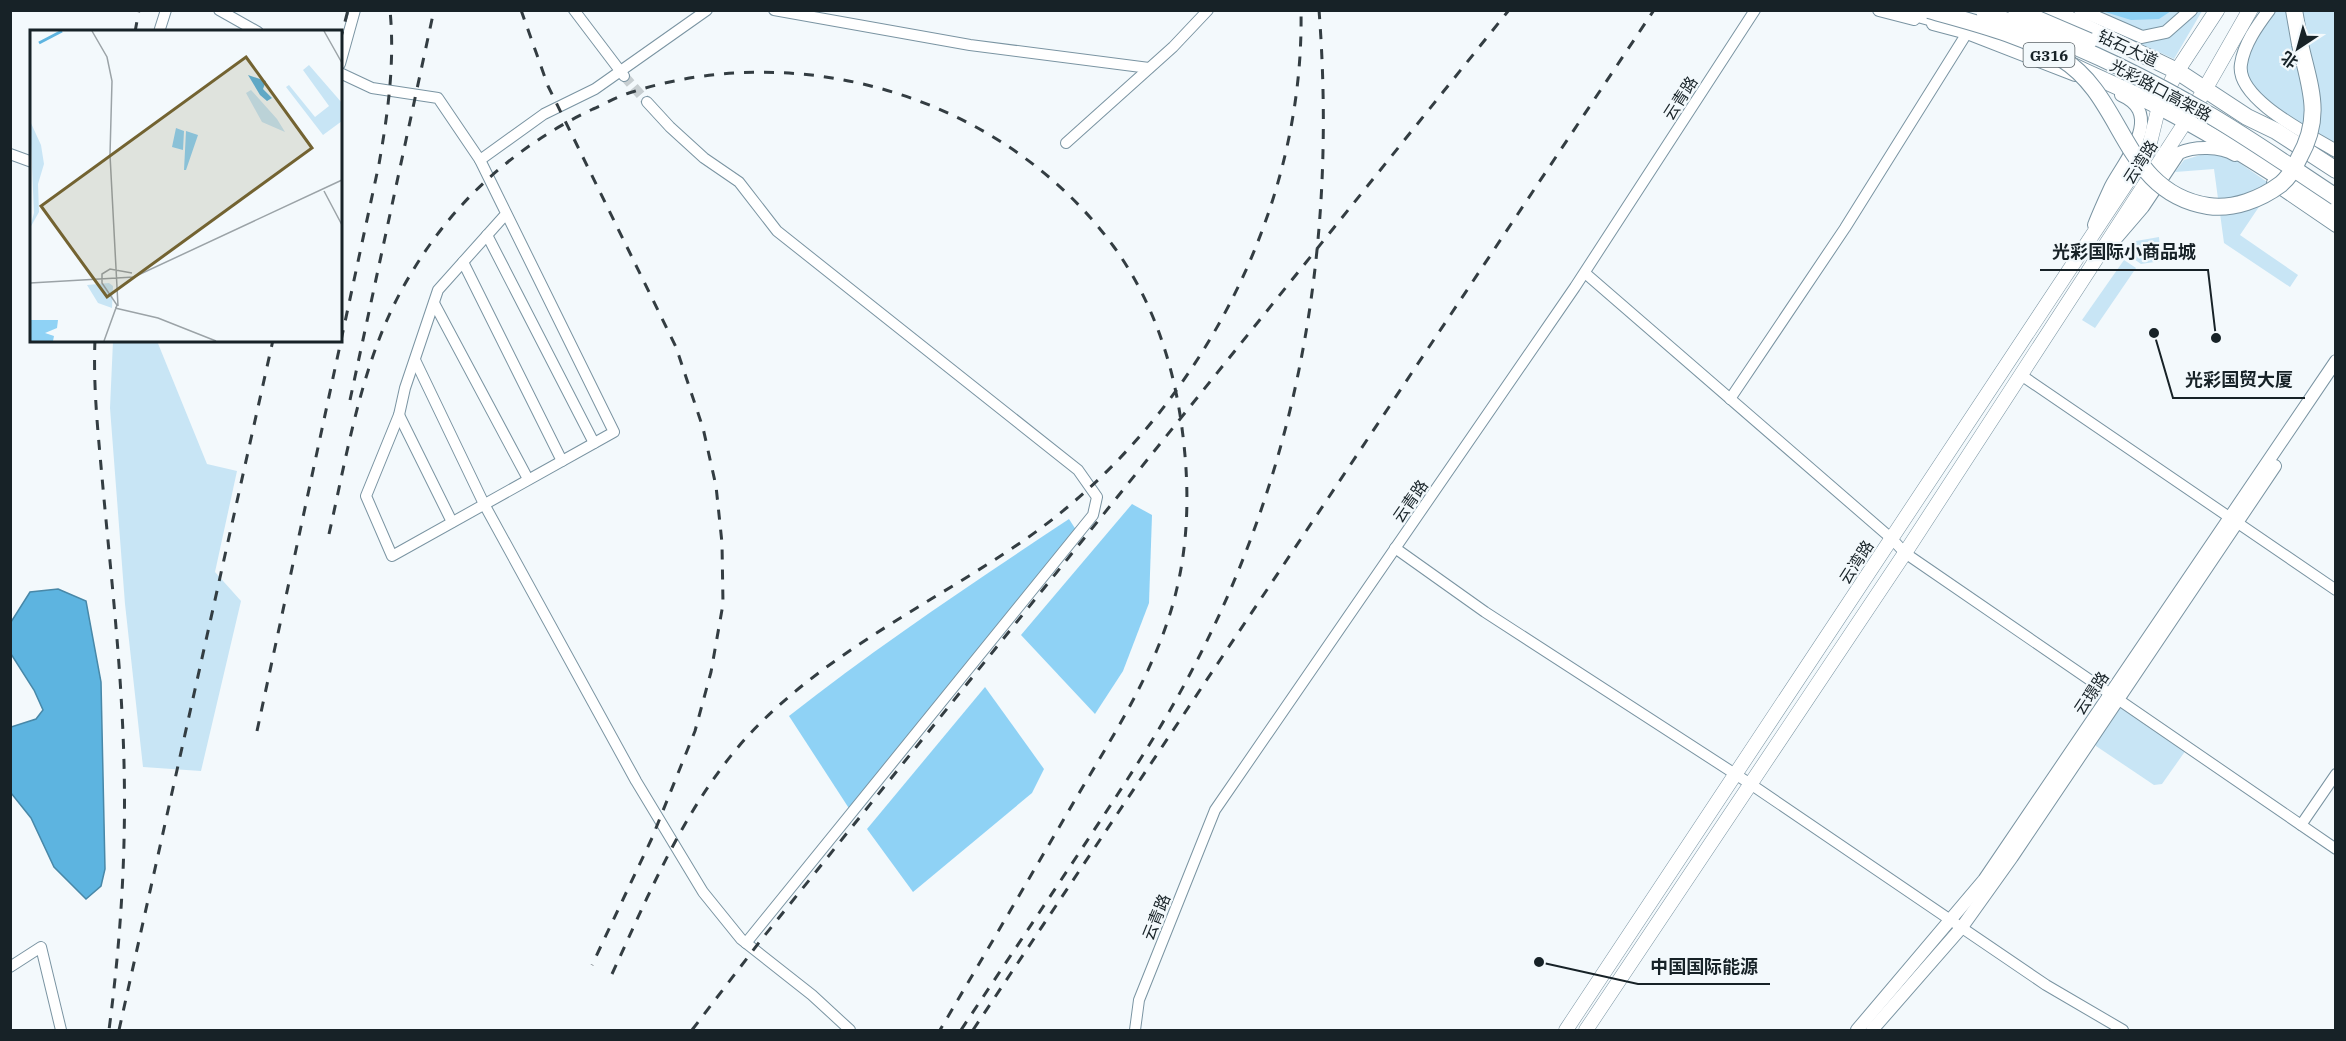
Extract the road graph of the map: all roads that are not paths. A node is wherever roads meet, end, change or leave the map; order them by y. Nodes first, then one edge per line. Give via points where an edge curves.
1 (166, 10) edge
2 (219, 10) edge
3 (355, 10) edge
4 (574, 10) edge
5 (707, 10) edge
6 (774, 10) edge
7 (1208, 10) edge
8 (1755, 10) edge
9 (1879, 10) edge
10 (1904, 10) edge
11 (1929, 10) edge
12 (1972, 10) edge
13 (2016, 10) edge
14 (2050, 10) edge
15 (2066, 10) edge
16 (2192, 10) edge
17 (2217, 10) edge
18 (2250, 10) edge
19 (2269, 10) edge
20 (2294, 10) edge
21 (2084, 12) edge
22 (160, 30) edge
23 (254, 30) edge
24 (1967, 33) junction
25 (1990, 33) junction
26 (342, 57) edge
27 (2056, 66) junction
28 (1149, 68) junction
29 (2177, 71) junction
30 (342, 74) edge
31 (622, 74) junction
32 (2205, 88) junction
33 (647, 102) tunnel mouth
34 (2159, 106) junction
35 (2265, 106) junction
36 (2186, 121) junction
37 (2292, 141) junction
38 (1066, 143) dead end
39 (2336, 151) edge
40 (10, 154) edge
41 (480, 160) junction
42 (30, 161) edge
43 (2336, 170) edge
44 (2336, 184) edge
45 (2336, 196) edge
46 (506, 214) junction
47 (2336, 215) edge
48 (2336, 226) edge
49 (487, 235) junction
50 (2079, 256) junction
51 (463, 262) junction
52 (2093, 266) junction
53 (1585, 273) junction
54 (434, 303) junction
55 (415, 360) junction
56 (2336, 361) edge
57 (2021, 375) junction
58 (2336, 376) edge
59 (1730, 399) junction
60 (399, 415) junction
61 (594, 443) junction
62 (562, 460) junction
63 (528, 480) junction
64 (484, 504) junction
65 (2233, 520) junction
66 (452, 522) junction
67 (1892, 538) junction
68 (1395, 548) junction
69 (1905, 553) junction
70 (2336, 590) edge
71 (2114, 697) junction
72 (2336, 774) edge
73 (1736, 775) junction
74 (1749, 783) junction
75 (2301, 825) junction
76 (2336, 849) edge
77 (1950, 919) junction
78 (1962, 927) junction
79 (746, 943) junction
80 (10, 967) edge
81 (61, 1030) edge
82 (850, 1030) edge
83 (1135, 1030) edge
84 (1566, 1030) edge
85 (1586, 1030) edge
86 (1857, 1030) edge
87 (1872, 1030) edge
88 (2123, 1030) edge

1 - 22 street
2 - 23 street
3 - 26 street
4 - 31 street
5 - 31 street
6 - 28 street via 970,45
7 - 28 street
8 - 53 street, 云青路
9 - 24 street
10 - 25 highway, G316
11 - 20 highway, bridge via 1997,29 2063,59 2095,92 2134,156 2156,181 2174,196 2225,207 2262,196 2282,183 2296,165 2312,130 2314,112
12 - 45 highway, 光彩路口高架路, bridge via 2075,46 2162,89
13 - 44 highway, 光彩路口高架路, bridge via 2079,36 2220,109
14 - 29 highway, 钻石大道 / G316
15 - 21 street
16 - 21 street via 2166,32 2142,37
17 - 29 main road
18 - 32 main road
19 - 35 street via 2252,34 2241,64 2248,89
24 - 27 street
24 - 59 street via 1845,228
25 - 27 street
25 - 34 highway, G316 via 2028,45
27 - 50 street via 2130,99 2139,109 2142,126
28 - 38 street
29 - 32 highway, 钻石大道 / G316
29 - 34 main road
30 - 41 street via 372,88 438,98
31 - 41 street via 544,114
32 - 36 main road
32 - 37 highway, G316
33 - 79 street via 704,158 739,182 777,231 1078,470 1097,496 1093,515
34 - 36 highway, G316
34 - 50 main road, 云湾路 via 2148,151
35 - 37 street
35 - 39 street
36 - 47 highway, G316 via 2259,163
36 - 52 main road, 云湾路
37 - 43 highway, G316
40 - 42 street
41 - 46 street
46 - 49 street
46 - 61 street via 614,432
48 - 52 street via 2229,152 2188,149 2179,153 2143,207
49 - 51 street
49 - 61 street
50 - 67 main road, 云湾路
51 - 54 street via 438,290
51 - 62 street
52 - 57 main road, 云湾路
53 - 59 street
53 - 68 street, 云青路
54 - 55 street
54 - 63 street
55 - 60 street
55 - 64 street
56 - 65 street, 云璟路
57 - 65 street
57 - 69 main road, 云湾路
58 - 65 street, 云璟路
59 - 67 street
60 - 66 street
60 - 66 street via 366,496 392,556
61 - 62 street
62 - 63 street
63 - 64 street
64 - 66 street
64 - 79 street via 648,801 703,892
65 - 70 street
65 - 71 street, 云璟路
67 - 69 street
67 - 73 main road, 云湾路
68 - 73 street via 1485,612
68 - 83 street, 云青路 via 1215,810 1139,1000
69 - 71 street
69 - 74 main road, 云湾路
71 - 75 street
71 - 77 street, 云璟路 via 1984,880
71 - 78 street, 云璟路 via 2017,850
72 - 75 street
73 - 74 street
73 - 84 main road, 云湾路
74 - 77 street
74 - 85 main road, 云湾路
75 - 76 street
77 - 78 street
77 - 86 street, 云璟路
78 - 87 street, 云璟路
78 - 88 street via 2046,985
79 - 82 street
80 - 81 street via 41,947

